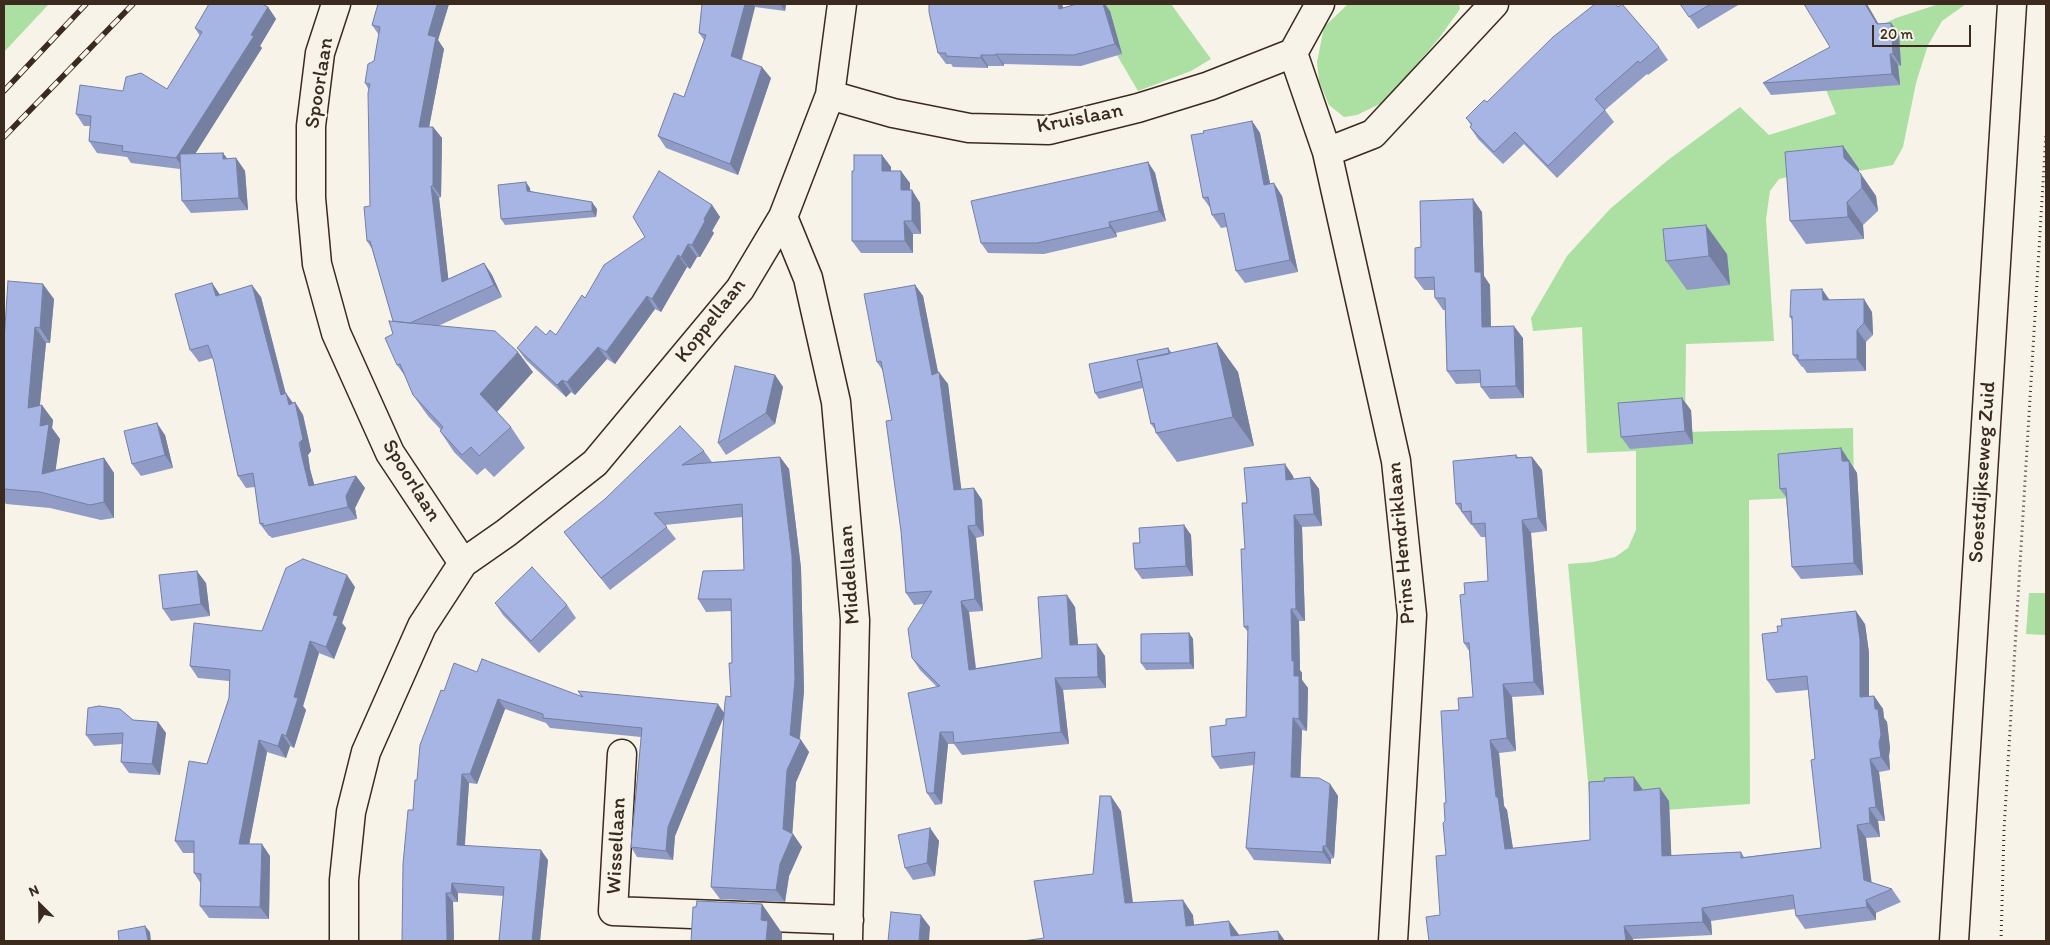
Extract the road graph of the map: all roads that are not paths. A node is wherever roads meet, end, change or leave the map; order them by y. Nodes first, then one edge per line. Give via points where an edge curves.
1 (336, 4) edge
2 (842, 4) edge
3 (1320, 4) edge
4 (1494, 4) edge
5 (2012, 4) edge
6 (1293, 53) junction
7 (830, 96) junction
8 (1328, 152) junction
9 (783, 217) junction
10 (463, 562) junction
11 (622, 754) dead end
12 (848, 931) edge
13 (344, 941) edge
14 (1393, 941) edge
15 (1954, 941) edge

1 - 10 street, Spoorlaan via 320,53 311,126 311,198 317,264 336,333 390,453
2 - 7 street, Koppellaan
3 - 6 street
4 - 8 street via 1373,134
5 - 15 street, Soestdijkseweg Zuid
6 - 7 street, Kruislaan via 1209,86 1049,130 969,128
6 - 8 street
7 - 9 street, Koppellaan
8 - 14 street, Prins Hendriklaan via 1396,461 1412,615
9 - 10 street, Koppellaan via 740,289 595,463 506,533
9 - 12 street, Middellaan via 808,278 836,402 855,620
10 - 13 street via 422,626 366,752 351,812 344,880
11 - 12 street, Wissellaan via 613,911

